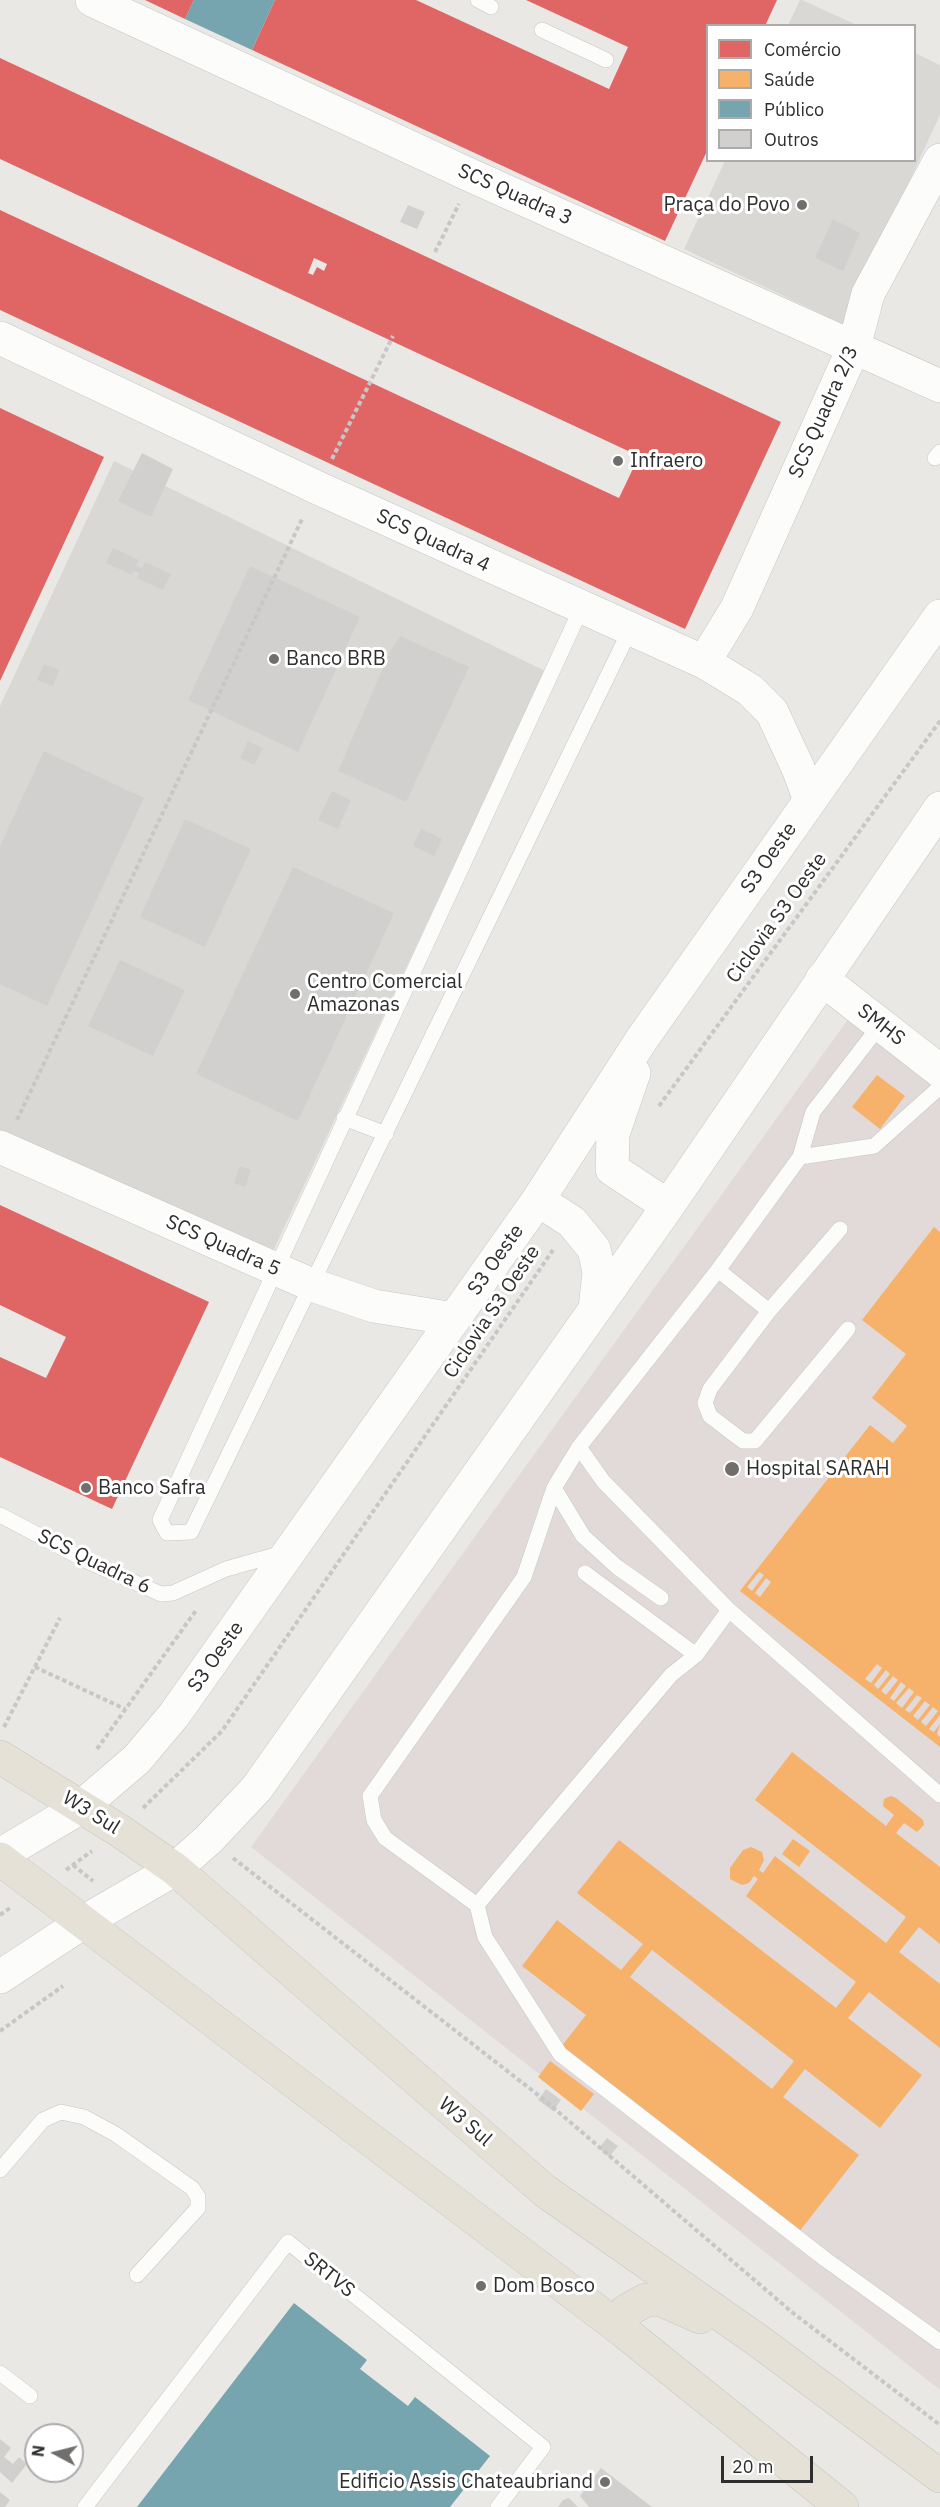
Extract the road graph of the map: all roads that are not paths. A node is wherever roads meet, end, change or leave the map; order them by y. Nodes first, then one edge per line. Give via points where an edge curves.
1 (92, 0) edge
2 (542, 30) dead end
3 (606, 60) dead end
4 (940, 160) edge
5 (0, 338) edge
6 (854, 347) junction
7 (940, 386) edge
8 (581, 609) junction
9 (940, 616) edge
10 (630, 630) junction
11 (704, 662) junction
12 (810, 800) junction
13 (940, 808) edge
14 (822, 979) junction
15 (881, 1024) junction
16 (642, 1039) junction
17 (940, 1071) edge
18 (940, 1088) edge
19 (344, 1118) junction
20 (386, 1134) junction
21 (0, 1147) edge
22 (800, 1157) junction
23 (538, 1200) junction
24 (668, 1206) junction
25 (840, 1229) dead end
26 (275, 1269) junction
27 (718, 1270) junction
28 (312, 1285) junction
29 (594, 1309) junction
30 (769, 1311) junction
31 (454, 1319) junction
32 (848, 1329) dead end
33 (579, 1447) junction
34 (554, 1488) junction
35 (0, 1515) edge
36 (292, 1550) junction
37 (585, 1573) dead end
38 (661, 1598) dead end
39 (729, 1610) junction
40 (696, 1655) junction
41 (0, 1757) edge
42 (940, 1796) edge
43 (81, 1807) junction
44 (0, 1857) edge
45 (175, 1869) junction
46 (477, 1905) junction
47 (82, 1923) junction
48 (0, 1977) edge
49 (0, 2170) edge
50 (137, 2275) dead end
51 (622, 2330) junction
52 (760, 2342) junction
53 (940, 2342) edge
54 (0, 2373) edge
55 (30, 2396) dead end
56 (940, 2476) edge
57 (85, 2507) edge
58 (498, 2507) edge
59 (842, 2507) edge

1 - 6 main road, SCS Quadra 3 via 472,177
2 - 3 lane
4 - 6 main road, SCS Quadra 2/3 via 868,294
5 - 8 main road, SCS Quadra 4
6 - 7 main road, SCS Quadra 3
6 - 11 main road, SCS Quadra 2/3 via 737,608
8 - 10 main road, SCS Quadra 4
8 - 19 lane
9 - 12 main road, S3 Oeste
10 - 11 main road, SCS Quadra 4
10 - 20 lane
11 - 12 main road, SCS Quadra 4 via 750,690 772,712
12 - 16 main road, S3 Oeste
13 - 14 main road
14 - 15 main road, SMHS
14 - 24 main road
15 - 17 main road, SMHS
15 - 22 lane via 813,1112
16 - 23 main road, S3 Oeste
16 - 24 main road via 631,1088 613,1134 612,1169
18 - 22 lane via 874,1146
19 - 20 lane
19 - 26 lane
20 - 28 lane
21 - 26 main road, SCS Quadra 5
22 - 27 lane
23 - 29 main road via 572,1222 594,1249 599,1272
23 - 31 main road, S3 Oeste
24 - 29 main road
25 - 30 lane
26 - 28 main road, SCS Quadra 5
26 - 28 lane via 160,1520 167,1533 191,1532
27 - 30 lane
27 - 33 lane
28 - 31 main road, SCS Quadra 5 via 374,1306
29 - 45 main road via 258,1788
30 - 32 lane via 710,1389 705,1403 710,1416 742,1441 755,1441
31 - 36 main road, S3 Oeste
33 - 34 lane
33 - 39 lane via 603,1481
34 - 38 lane via 583,1536 617,1567
34 - 46 lane via 524,1577 370,1796 374,1820 385,1838
35 - 36 lane, SCS Quadra 6 via 161,1594 173,1593 226,1569
36 - 43 main road, S3 Oeste via 174,1715 137,1759
37 - 40 lane
39 - 40 lane
39 - 42 lane
40 - 46 lane via 670,1675
41 - 43 main road, W3 Sul
43 - 44 main road, S3 Oeste
43 - 45 main road, W3 Sul
44 - 47 main road
45 - 47 main road
45 - 52 main road, W3 Sul via 545,2191
46 - 53 lane via 485,1937 560,2054 825,2259
47 - 48 main road
47 - 51 main road
49 - 50 lane via 43,2120 61,2112 84,2117 117,2135 192,2188 198,2197 198,2208
51 - 52 main road via 622,2318 630,2307 659,2299
51 - 59 main road
52 - 56 main road, W3 Sul
54 - 55 lane
57 - 58 lane, SRTVS via 288,2242 543,2447

